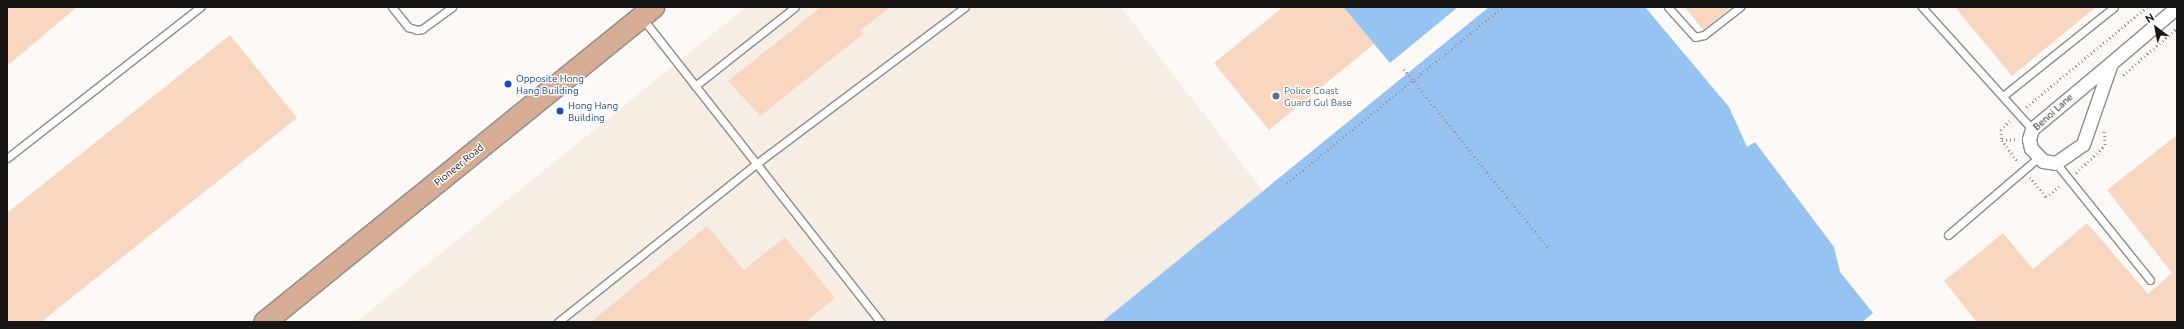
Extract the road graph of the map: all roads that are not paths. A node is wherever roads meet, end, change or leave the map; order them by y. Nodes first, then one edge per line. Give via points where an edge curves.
1 (200, 7) edge
2 (392, 7) edge
3 (452, 7) edge
4 (795, 7) edge
5 (966, 7) edge
6 (1668, 7) edge
7 (1740, 7) edge
8 (1922, 7) edge
9 (2114, 7) edge
10 (2177, 7) edge
11 (647, 12) edge
12 (2110, 63) junction
13 (695, 86) junction
14 (2003, 96) junction
15 (2032, 129) junction
16 (2039, 157) junction
17 (7, 158) edge
18 (2056, 163) junction
19 (756, 164) junction
20 (1948, 235) dead end
21 (2150, 280) dead end
22 (264, 322) edge
23 (558, 322) edge
24 (881, 322) edge

1 - 17 lane
2 - 3 lane via 408,27 417,30
4 - 13 lane
5 - 19 lane
6 - 7 lane via 1695,37 1704,35
8 - 14 lane
9 - 14 lane
10 - 12 street, Benoi Lane
11 - 13 lane
11 - 22 main road, Pioneer Road
12 - 15 street, Benoi Lane
12 - 18 street via 2083,144
13 - 19 lane
14 - 15 lane
15 - 16 street, Benoi Lane via 2031,148
16 - 18 street via 2049,163
16 - 20 lane
18 - 21 lane
19 - 23 lane
19 - 24 lane

